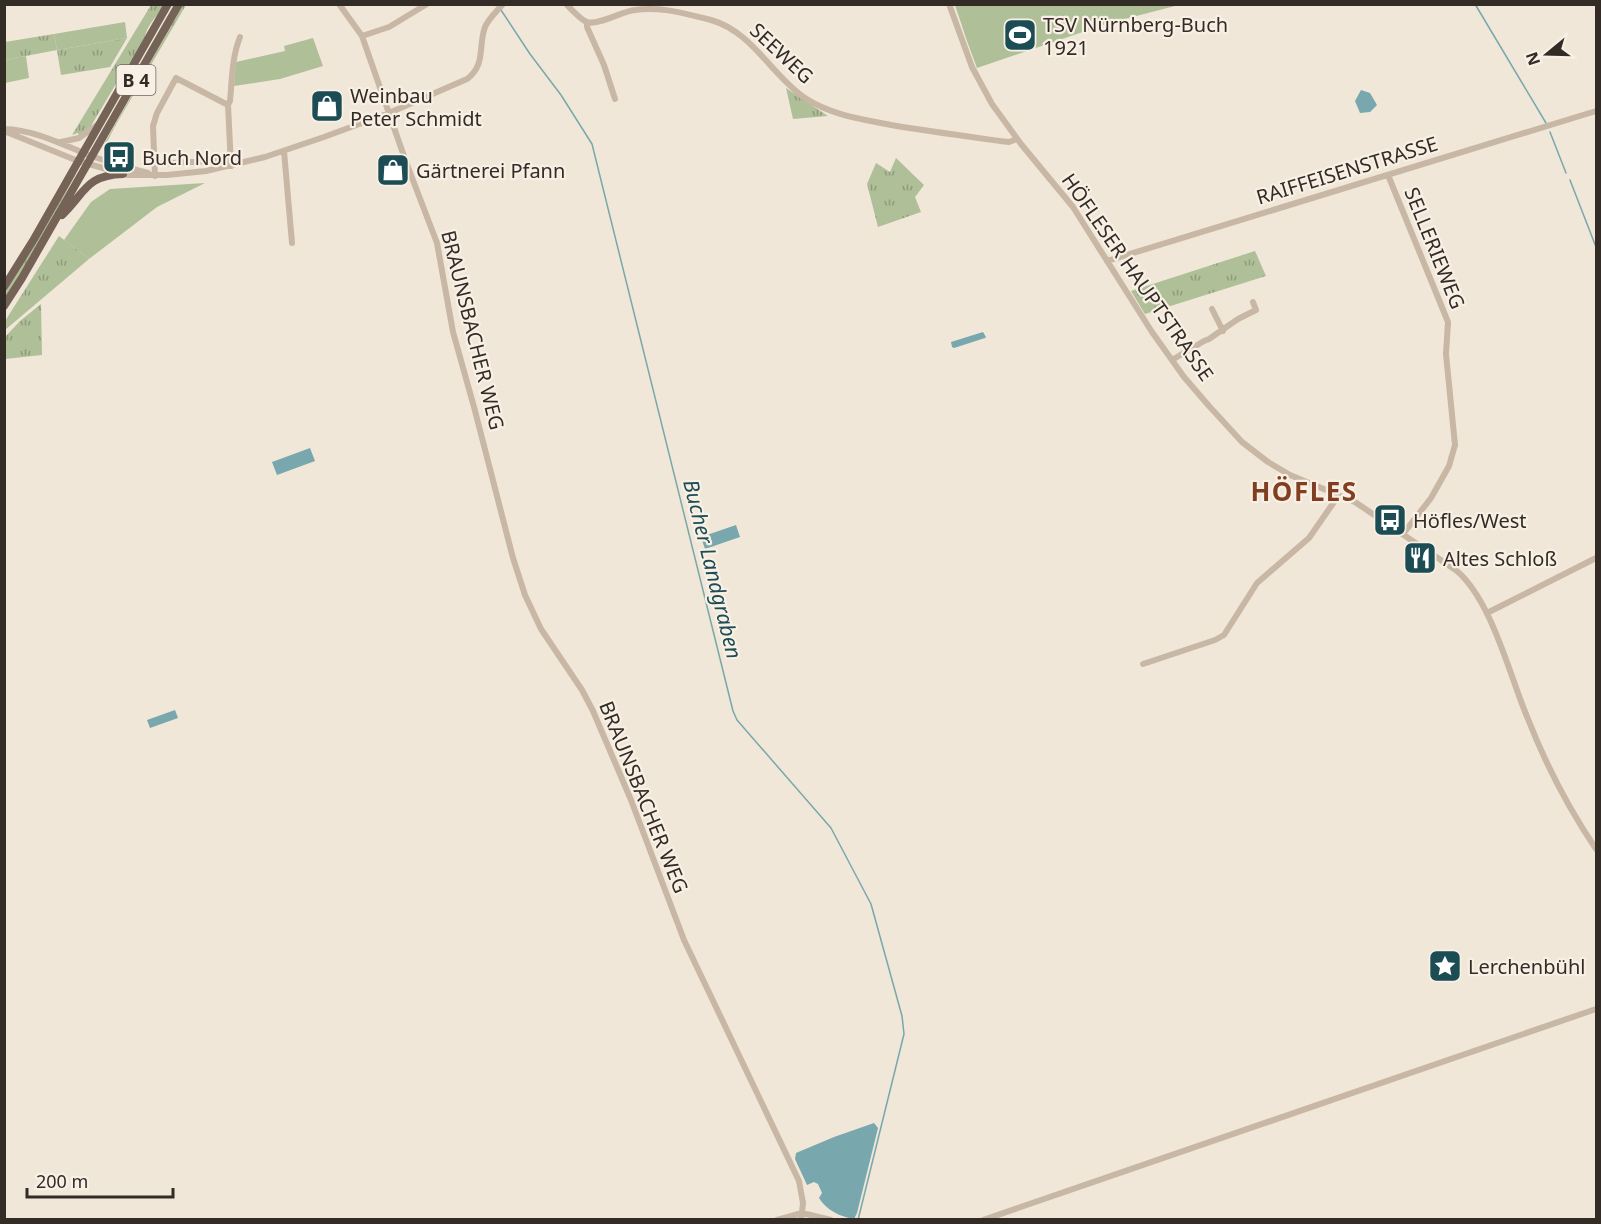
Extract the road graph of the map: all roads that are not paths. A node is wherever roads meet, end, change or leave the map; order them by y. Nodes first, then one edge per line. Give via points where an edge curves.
1 (168, 4) edge
2 (179, 4) edge
3 (339, 4) edge
4 (428, 4) edge
5 (566, 4) edge
6 (949, 4) edge
7 (500, 7) edge
8 (663, 7) edge
9 (587, 22) junction
10 (362, 36) junction
11 (240, 37) dead end
12 (615, 99) dead end
13 (228, 105) junction
14 (1596, 111) edge
15 (389, 113) junction
16 (100, 123) junction
17 (4, 130) edge
18 (1017, 139) junction
19 (57, 142) junction
20 (284, 151) junction
21 (83, 152) junction
22 (92, 156) junction
23 (78, 161) junction
24 (231, 163) junction
25 (87, 164) junction
26 (154, 164) junction
27 (123, 174) junction
28 (1388, 175) junction
29 (155, 176) junction
30 (54, 222) junction
31 (292, 243) dead end
32 (1107, 261) junction
33 (4, 287) edge
34 (1253, 302) dead end
35 (4, 306) edge
36 (1212, 309) dead end
37 (1223, 331) junction
38 (1172, 360) junction
39 (1337, 493) junction
40 (1403, 534) junction
41 (1596, 558) edge
42 (1486, 613) junction
43 (1143, 663) dead end
44 (1596, 849) edge
45 (1596, 1009) edge
46 (801, 1216) edge
47 (777, 1220) edge
48 (831, 1220) edge
49 (983, 1220) edge

1 - 16 main road, B 4
2 - 22 main road, B 4
3 - 10 street, BRAUNSBACHER WEG
4 - 10 street via 389,27
5 - 9 street
6 - 18 street, HÖFLESER HAUPTSTRASSE via 978,79
7 - 15 street via 485,28 480,62 472,75
8 - 9 street, SEEWEG
8 - 18 street, SEEWEG via 729,27 749,42 784,80 829,110 856,119 925,130 1004,142
9 - 12 street
10 - 15 street, BRAUNSBACHER WEG
11 - 13 street
13 - 24 street
13 - 26 street via 176,78 153,126
14 - 28 street, RAIFFEISENSTRASSE
15 - 20 street
15 - 46 street, BRAUNSBACHER WEG via 437,243 453,332 525,595 541,629 593,711 675,920 794,1169 802,1193
16 - 19 street via 78,138
16 - 21 main road, B 4
17 - 19 street
17 - 23 street
18 - 32 street, HÖFLESER HAUPTSTRASSE via 1073,207
19 - 21 street
20 - 24 street
20 - 31 street
21 - 22 street
21 - 23 main road, B 4
22 - 25 main road, B 4
22 - 29 street
23 - 25 street
23 - 33 main road, B 4
24 - 26 street
24 - 29 street via 206,171
25 - 27 street
25 - 30 main road, B 4
26 - 29 street
27 - 29 street
27 - 30 main road, B 4 via 96,179
28 - 32 street, RAIFFEISENSTRASSE
28 - 40 street, SELLERIEWEG via 1448,322 1446,354 1455,445 1449,466 1431,498
30 - 35 main road, B 4
32 - 38 street, HÖFLESER HAUPTSTRASSE
34 - 37 street via 1256,310
36 - 37 street
37 - 38 street
38 - 39 street, HÖFLESER HAUPTSTRASSE via 1250,449 1290,475
39 - 40 street, HÖFLESER HAUPTSTRASSE
39 - 43 street via 1309,538 1257,583 1224,635
40 - 42 street, HÖFLESER HAUPTSTRASSE via 1462,575
41 - 42 street
42 - 44 street, HÖFLESER HAUPTSTRASSE via 1542,753
45 - 49 street
46 - 47 street
46 - 48 street

